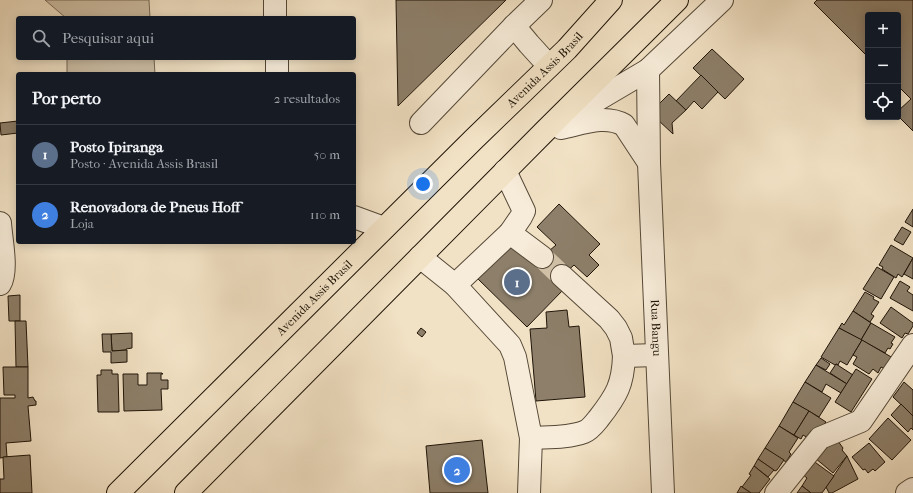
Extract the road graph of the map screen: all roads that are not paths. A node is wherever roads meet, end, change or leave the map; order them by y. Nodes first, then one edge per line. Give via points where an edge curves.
1 (274, 0) edge
2 (540, 0) edge
3 (611, 0) edge
4 (677, 0) edge
5 (722, 0) edge
6 (275, 16) edge
7 (514, 26) junction
8 (277, 60) edge
9 (550, 66) junction
10 (648, 70) junction
11 (277, 72) edge
12 (421, 123) dead end
13 (544, 132) junction
14 (649, 163) junction
15 (505, 172) junction
16 (356, 219) edge
17 (0, 223) edge
18 (384, 228) junction
19 (510, 232) junction
20 (420, 257) junction
21 (542, 257) tunnel mouth
22 (562, 276) tunnel mouth
23 (0, 284) edge
24 (455, 286) junction
25 (913, 345) edge
26 (657, 355) junction
27 (624, 356) junction
28 (531, 438) junction
29 (913, 489) edge
30 (118, 493) edge
31 (186, 493) edge
32 (529, 493) edge
33 (662, 493) edge
34 (776, 493) edge
35 (908, 493) edge

1 - 6 street
2 - 7 street
3 - 9 main road, Avenida Assis Brasil
4 - 13 main road
5 - 10 street
7 - 9 street
7 - 12 street
8 - 11 street
9 - 18 main road, Avenida Assis Brasil
10 - 13 street
10 - 14 street, Rua Bangu
13 - 14 street via 604,119 618,121 624,125
13 - 15 main road
14 - 26 street, Rua Bangu
15 - 19 street via 524,211
15 - 20 main road
16 - 18 street
17 - 23 street via 3,279
18 - 30 main road, Avenida Assis Brasil
19 - 21 street
19 - 24 street
20 - 24 street
20 - 31 main road
22 - 27 street via 616,328 621,338
24 - 28 street via 510,344 515,357
25 - 34 street via 861,421 820,438
26 - 27 street
26 - 33 street, Rua Bangu
27 - 28 street via 621,382 613,400 586,432
28 - 32 street
29 - 35 street

